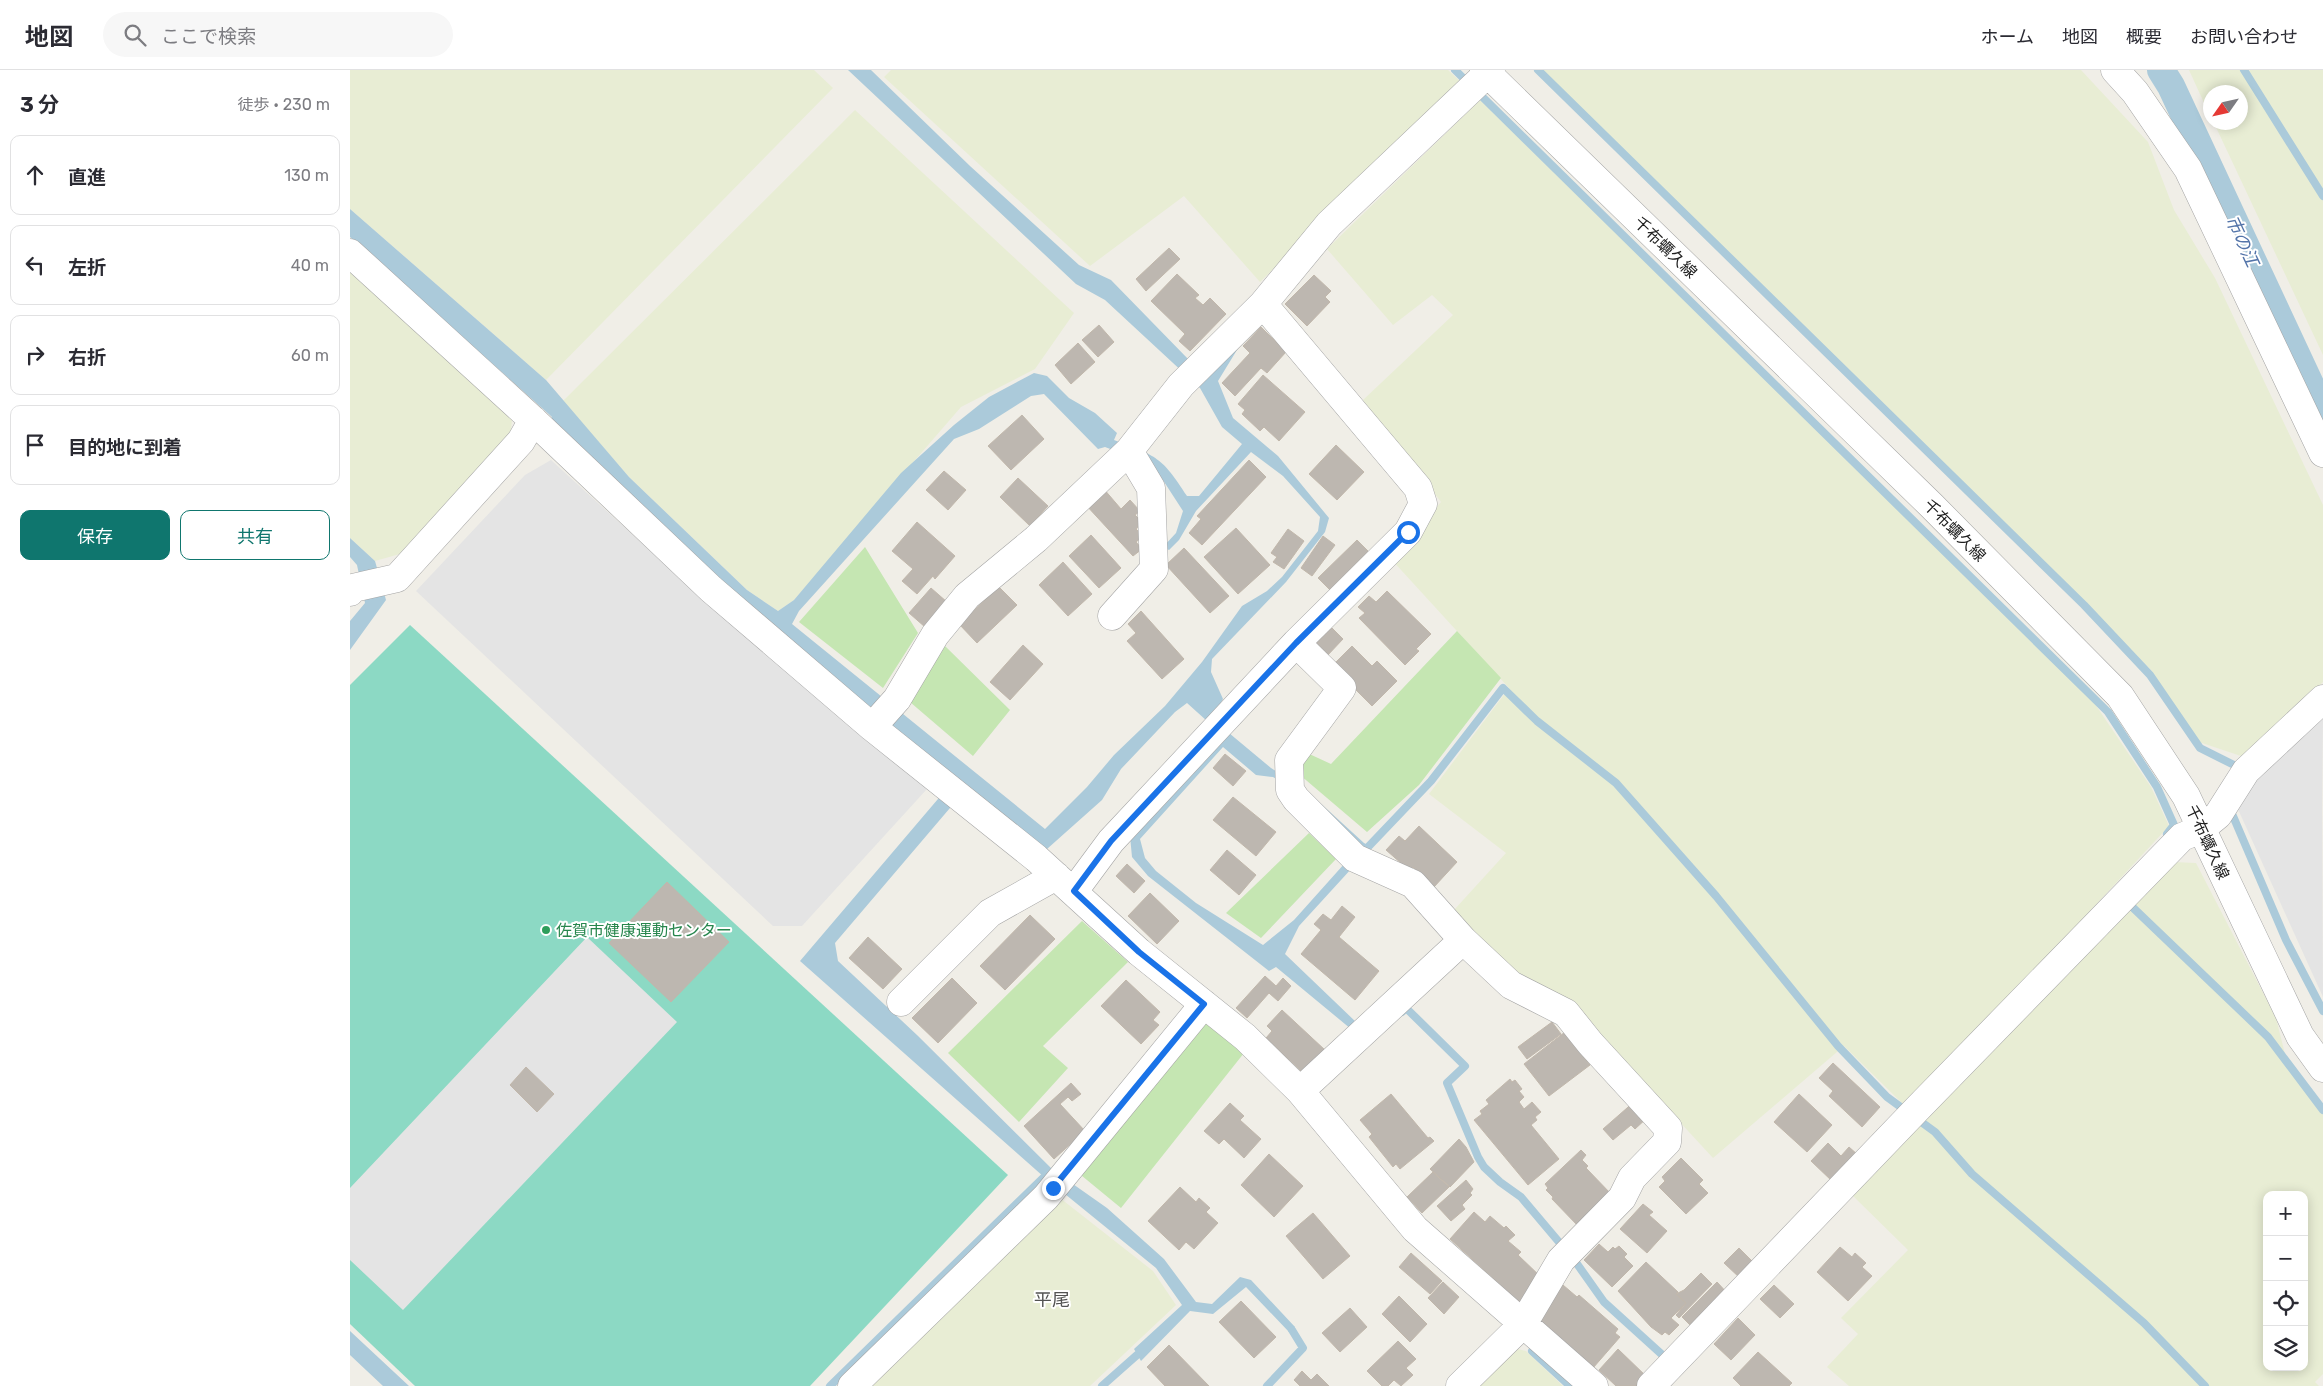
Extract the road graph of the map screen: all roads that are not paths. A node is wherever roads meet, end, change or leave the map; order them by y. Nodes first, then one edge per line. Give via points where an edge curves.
1 (2115, 70) edge
2 (1481, 78) edge
3 (350, 253) edge
4 (1263, 304) junction
5 (533, 420) junction
6 (2323, 453) edge
7 (1130, 455) junction
8 (354, 589) edge
9 (1112, 616) dead end
10 (1296, 643) junction
11 (2323, 699) edge
12 (872, 727) junction
13 (2201, 829) junction
14 (1065, 884) junction
15 (1463, 940) junction
16 (901, 1002) dead end
17 (1204, 1004) junction
18 (2323, 1068) edge
19 (1300, 1091) junction
20 (1523, 1324) junction
21 (852, 1386) edge
22 (1460, 1386) edge
23 (1594, 1386) edge
24 (1651, 1386) edge

1 - 6 street via 2135,92 2188,169
2 - 4 street via 1329,224
2 - 13 street, 千布蠣久線 via 1932,506 2120,696 2186,796
3 - 5 street
4 - 7 street via 1181,385
4 - 10 street via 1418,488 1423,504 1408,532
5 - 8 street via 521,441 397,578
5 - 12 street via 711,589
7 - 9 street via 1151,488 1154,568
7 - 12 street via 967,596 935,635 897,699
10 - 14 street via 1111,841
10 - 15 street via 1342,688 1289,760 1290,782 1296,799 1354,858 1413,884
11 - 13 street via 2243,776 2218,815
12 - 14 street
13 - 18 street, 千布蠣久線 via 2300,1036
13 - 24 street via 2182,837
14 - 16 street via 990,913
14 - 17 street via 1139,952
15 - 19 street
15 - 20 street via 1511,985 1566,1013 1668,1128 1667,1142 1632,1178 1622,1198 1567,1252
17 - 19 street via 1245,1037
17 - 21 street via 1019,1226
19 - 20 street via 1415,1229
20 - 22 street
20 - 23 street

